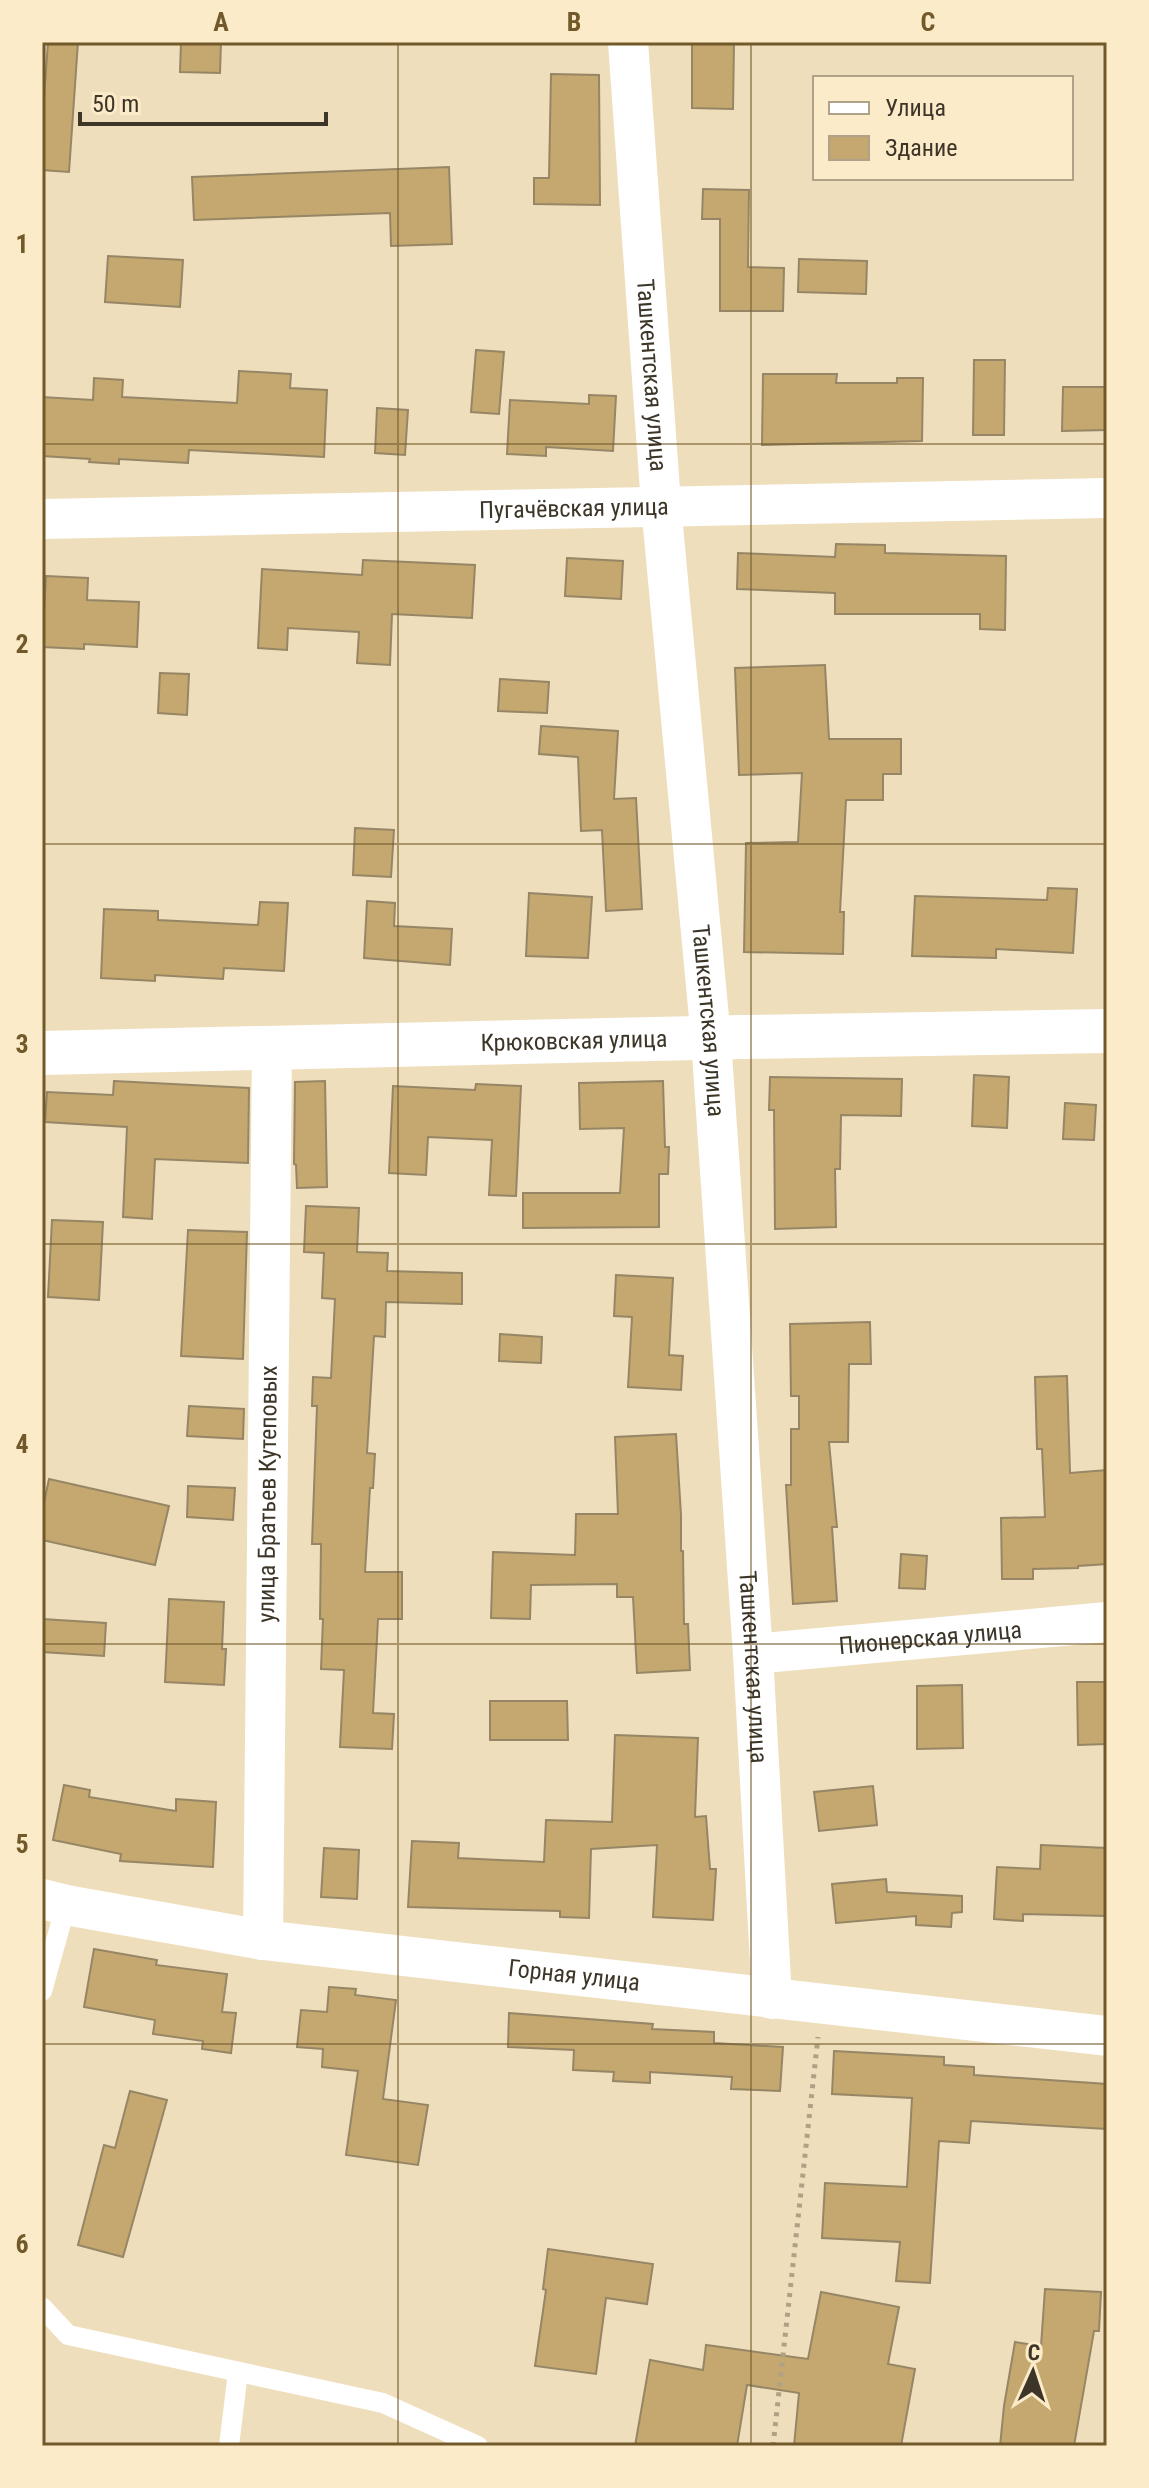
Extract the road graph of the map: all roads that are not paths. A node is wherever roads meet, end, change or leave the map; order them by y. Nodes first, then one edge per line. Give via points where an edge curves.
1 (628, 42) edge
2 (1107, 498) edge
3 (661, 505) junction
4 (42, 519) edge
5 (1107, 1031) edge
6 (711, 1039) junction
7 (272, 1047) junction
8 (42, 1053) edge
9 (1107, 1622) edge
10 (753, 1654) junction
11 (54, 1902) edge
12 (263, 1940) junction
13 (42, 1991) edge
14 (772, 1999) junction
15 (1107, 2036) edge
16 (42, 2307) edge
17 (238, 2372) junction
18 (229, 2446) edge
19 (478, 2446) edge

1 - 3 street, Ташкентская улица
2 - 3 street, Пугачёвская улица
3 - 4 street, Пугачёвская улица
3 - 6 street, Ташкентская улица
5 - 6 street, Крюковская улица
6 - 7 street, Крюковская улица
6 - 10 street, Ташкентская улица
7 - 8 street, Крюковская улица
7 - 12 street, улица Братьев Кутеповых
9 - 10 street, Пионерская улица
10 - 14 street, Ташкентская улица
11 - 12 street, Горная улица
11 - 13 lane
12 - 14 street, Горная улица
14 - 15 street, Горная улица
16 - 17 lane via 68,2335
17 - 18 lane
17 - 19 lane via 383,2403

